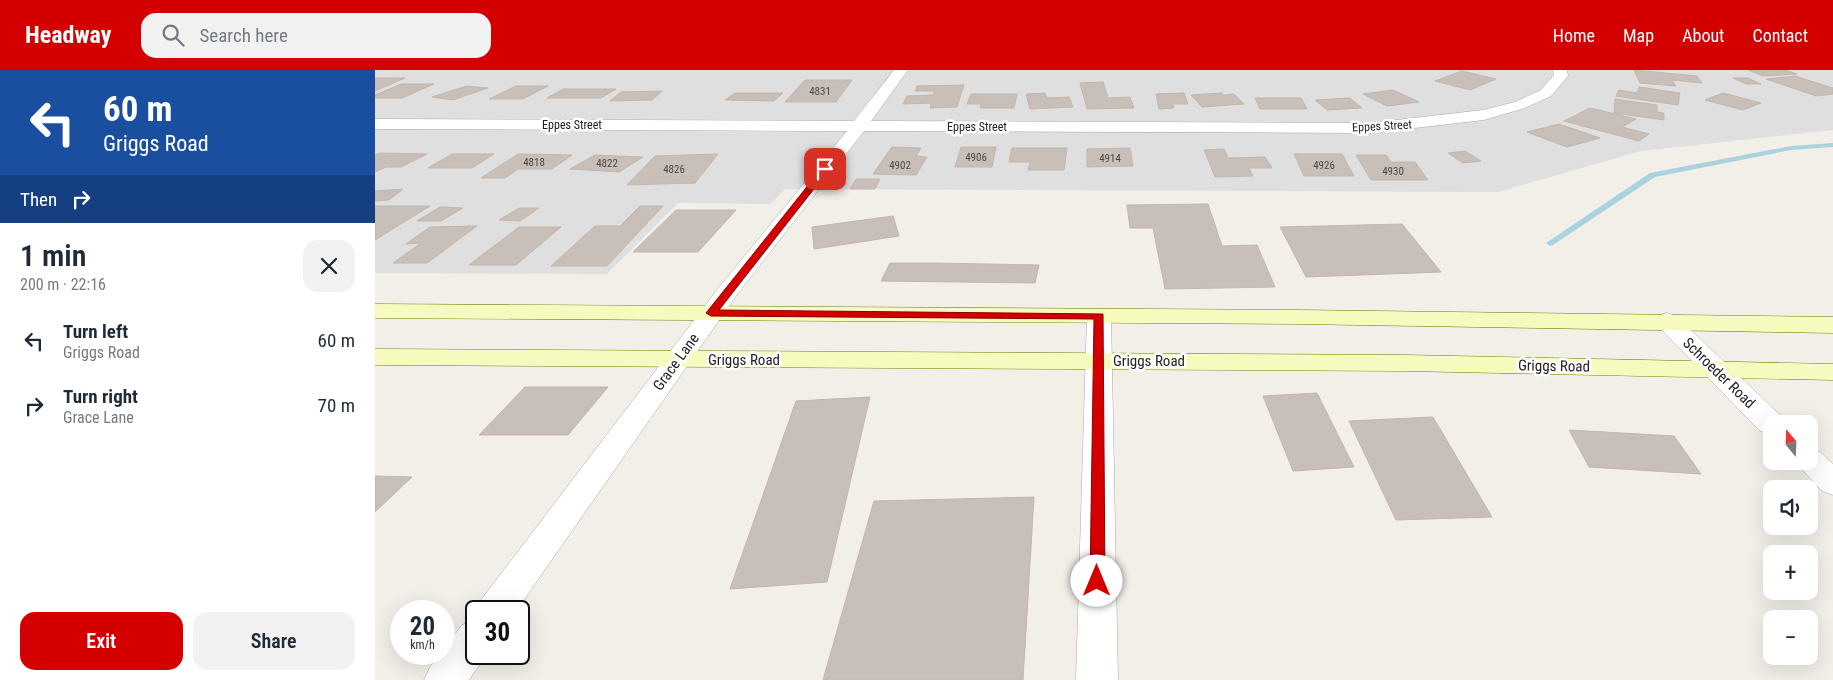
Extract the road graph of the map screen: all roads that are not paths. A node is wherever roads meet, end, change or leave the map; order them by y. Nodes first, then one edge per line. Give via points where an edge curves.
1 (901, 70) edge
2 (1560, 70) edge
3 (375, 124) edge
4 (859, 126) junction
5 (375, 311) edge
6 (711, 313) junction
7 (1099, 316) junction
8 (1667, 321) junction
9 (1833, 325) edge
10 (375, 357) edge
11 (677, 360) junction
12 (1098, 361) junction
13 (1714, 369) junction
14 (1833, 372) edge
15 (1763, 416) edge
16 (1818, 469) edge
17 (1833, 483) edge
18 (503, 600) edge
19 (465, 652) edge
20 (445, 680) edge
21 (1097, 680) edge

1 - 4 street, Grace Lane
2 - 4 street, Eppes Street via 1561,76 1546,93 1520,105 1484,115 1371,128
3 - 4 street, Eppes Street
4 - 6 street, Grace Lane
5 - 6 main road
6 - 7 main road
6 - 11 street, Grace Lane
7 - 8 main road
7 - 12 street
8 - 9 main road
8 - 13 street, Schroeder Road
10 - 11 main road, Griggs Road
11 - 12 main road, Griggs Road
11 - 18 street, Grace Lane
12 - 13 main road, Griggs Road
12 - 21 street
13 - 14 main road, Griggs Road
13 - 15 street, Schroeder Road
16 - 17 street
19 - 20 street

